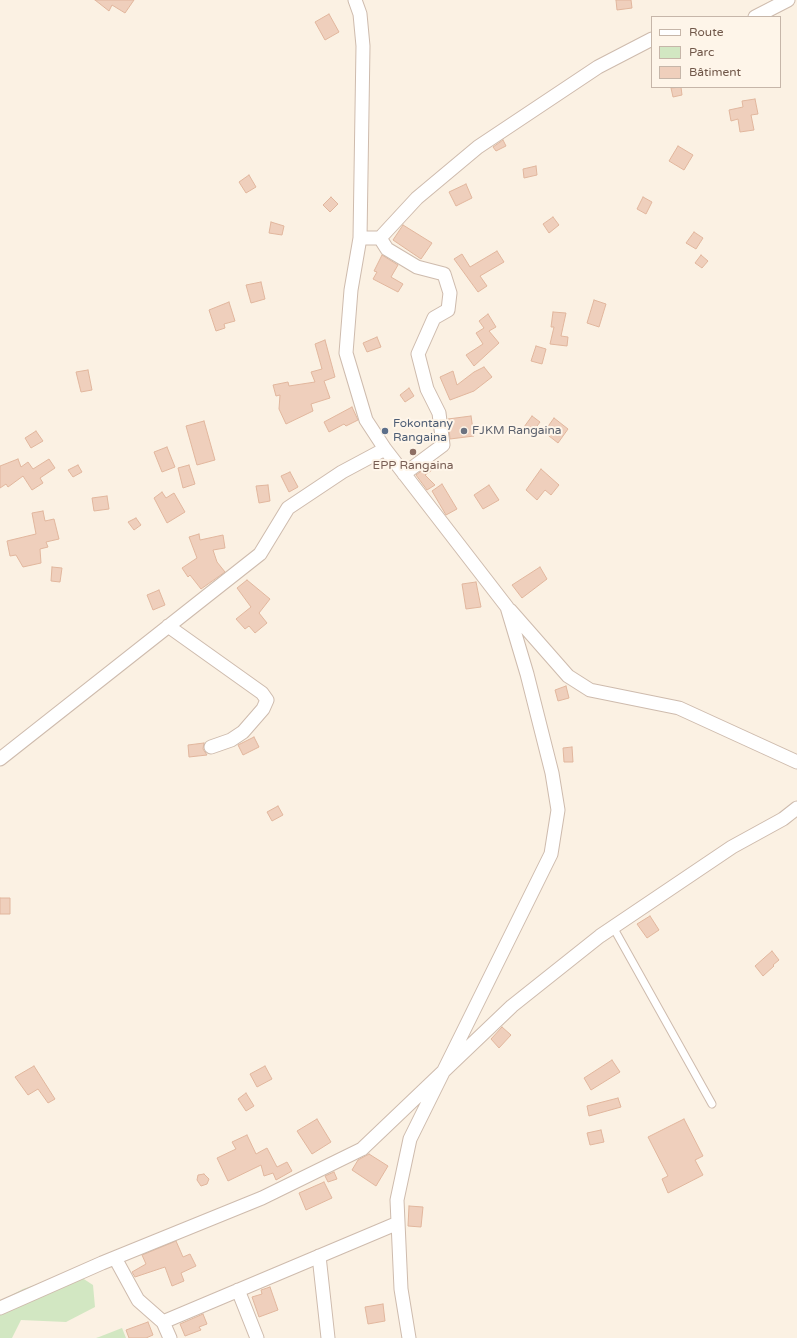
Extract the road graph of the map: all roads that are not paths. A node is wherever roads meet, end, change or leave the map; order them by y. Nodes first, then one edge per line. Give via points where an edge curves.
1 (356, 0) edge
2 (788, 0) edge
3 (757, 16) edge
4 (651, 40) edge
5 (360, 238) junction
6 (380, 238) junction
7 (385, 449) junction
8 (404, 474) junction
9 (507, 607) junction
10 (168, 626) junction
11 (211, 747) dead end
12 (0, 759) edge
13 (797, 762) edge
14 (797, 808) edge
15 (783, 819) junction
16 (797, 820) edge
17 (613, 927) junction
18 (440, 1076) junction
19 (712, 1104) dead end
20 (398, 1223) junction
21 (319, 1256) junction
22 (115, 1258) junction
23 (238, 1290) junction
24 (0, 1308) edge
25 (163, 1322) junction
26 (170, 1338) edge
27 (257, 1338) edge
28 (328, 1338) edge
29 (409, 1338) edge

1 - 5 street via 363,46
2 - 3 street
4 - 6 street via 598,67 478,147 417,198
5 - 6 street
5 - 7 street via 350,290 346,353 366,420
6 - 8 street via 387,249 417,267 444,274 450,293 448,310 434,318 418,354 427,389 439,413 443,445
7 - 8 street
7 - 10 street via 342,472 288,508 260,554
8 - 9 street
9 - 13 street via 568,676 590,690 678,708
9 - 18 street via 552,773 558,810 551,854
10 - 11 street via 262,693 267,700 263,709 243,732 231,740
10 - 12 street
14 - 15 street
15 - 16 street
15 - 17 street via 732,847
17 - 18 street via 512,1006
17 - 19 lane
18 - 20 street via 410,1139 397,1200
18 - 22 street via 362,1149 262,1198
20 - 21 street
20 - 29 street via 401,1289
21 - 23 street
21 - 28 street
22 - 24 street
22 - 25 street via 138,1300
23 - 25 street
23 - 27 street
25 - 26 street

